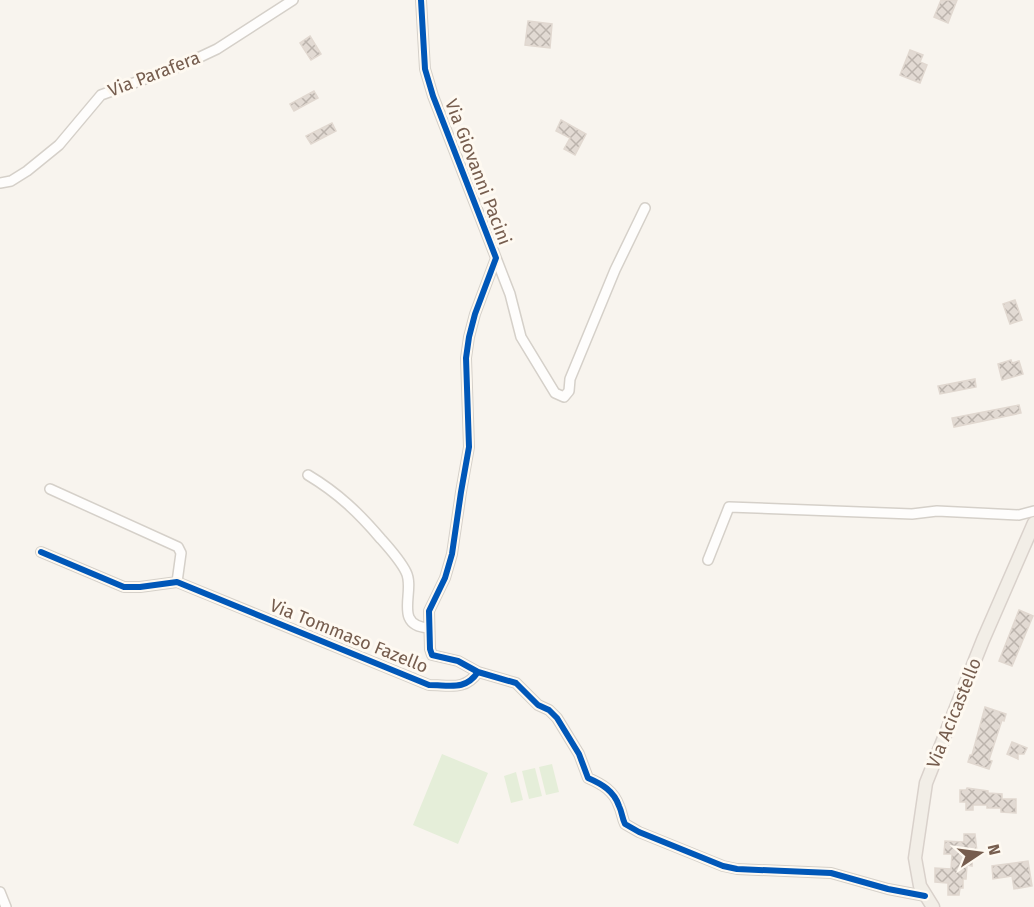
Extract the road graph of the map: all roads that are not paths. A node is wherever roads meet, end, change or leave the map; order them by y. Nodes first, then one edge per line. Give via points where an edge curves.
1 (293, 0) edge
2 (421, 0) edge
3 (0, 183) edge
4 (645, 208) dead end
5 (496, 258) junction
6 (308, 476) dead end
7 (50, 489) dead end
8 (1034, 511) edge
9 (1034, 523) edge
10 (41, 552) dead end
11 (708, 560) dead end
12 (177, 582) junction
13 (429, 628) junction
14 (477, 672) junction
15 (0, 892) edge
16 (925, 896) junction
17 (6, 907) edge
18 (933, 907) edge

1 - 3 street, Via Parafera via 217,49 101,94 59,145 27,171
2 - 5 street, Via Giovanni Pacini via 425,69
4 - 5 street via 615,270 564,397 555,393 521,337
5 - 13 street, Via Giovanni Pacini via 469,337 467,465 452,554 429,611
6 - 13 street via 350,504 392,551 410,582 406,608 409,617 417,626
7 - 12 street via 178,547 181,552
8 - 11 street via 1019,515 937,511 912,514 729,507
9 - 16 main road, Via Acicastello via 926,783 915,858 916,875
10 - 12 street, Via Tommaso Fazello via 124,587
12 - 14 street, Via Tommaso Fazello via 429,685 463,686
13 - 14 street, Via Giovanni Pacini via 432,655
14 - 16 street via 516,683 538,705 549,710 579,754 588,778 608,789 626,824 639,832 723,866 831,873
15 - 17 street
16 - 18 main road, Via Acicastello

